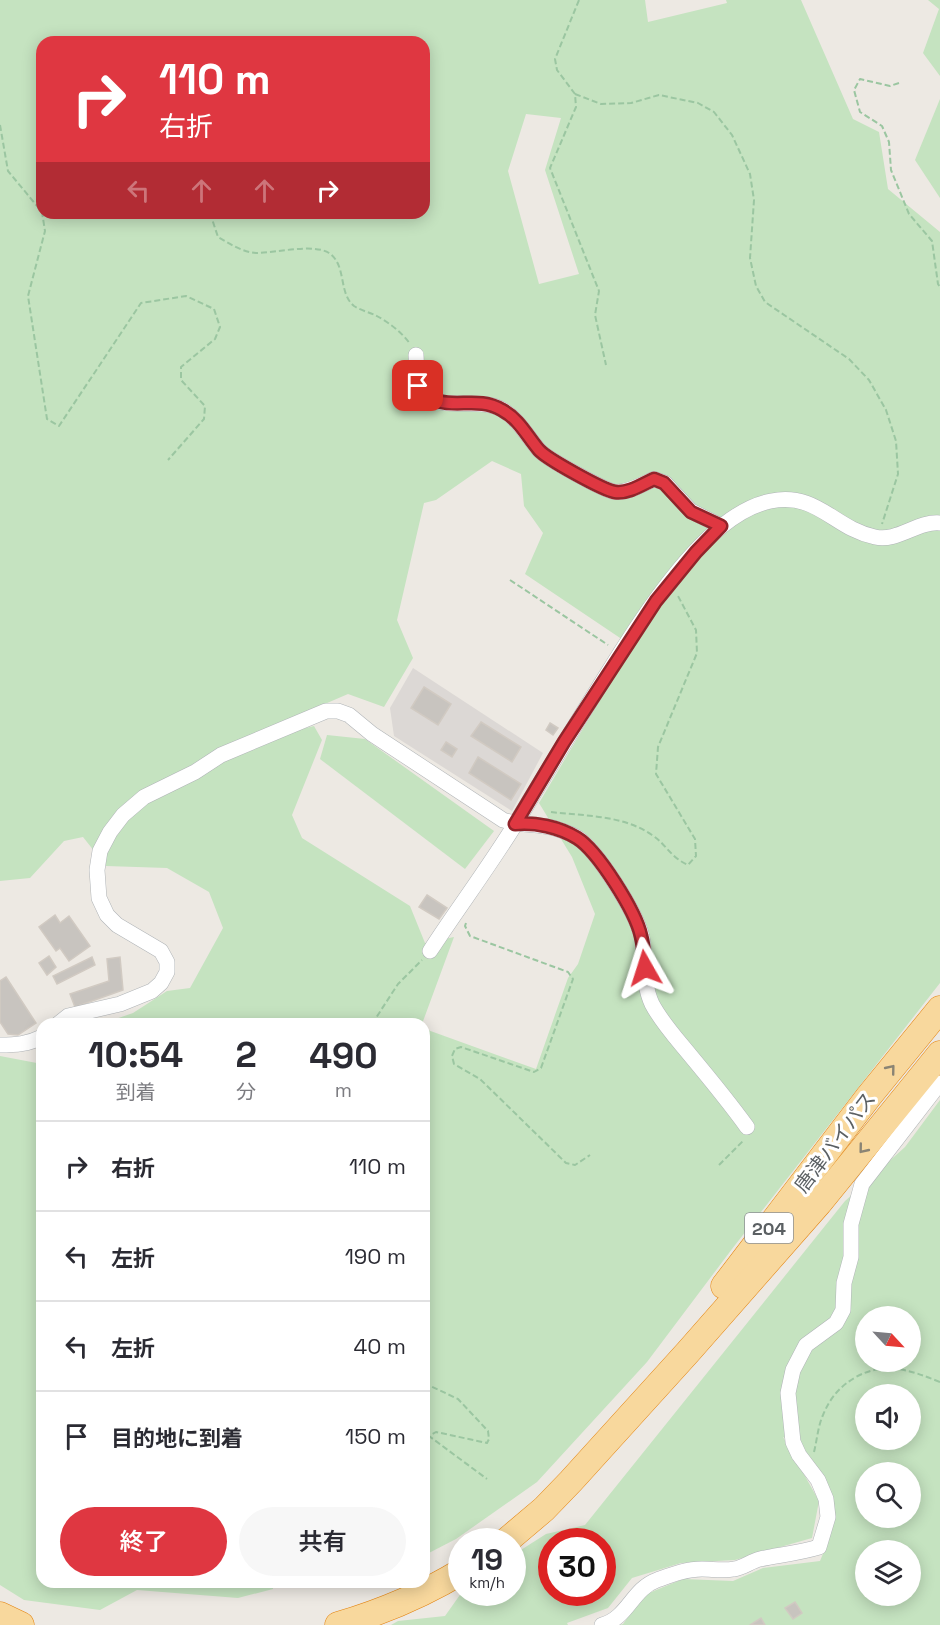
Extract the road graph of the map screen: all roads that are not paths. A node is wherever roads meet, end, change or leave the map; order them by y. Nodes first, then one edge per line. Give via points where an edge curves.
1 (416, 355) road end
2 (940, 523) edge
3 (721, 526) junction
4 (521, 824) junction
5 (430, 951) road end
6 (940, 1009) edge
7 (66, 1018) edge
8 (36, 1040) edge
9 (0, 1045) edge
10 (940, 1054) edge
11 (940, 1083) edge
12 (747, 1127) road end
13 (600, 1449) junction
14 (522, 1528) edge
15 (448, 1579) edge
16 (0, 1615) edge
17 (21, 1625) edge
18 (338, 1625) edge
19 (602, 1625) edge

1 - 3 street via 418,386 436,402 482,403 501,409 518,422 551,461 615,492 654,479 664,483 691,512
2 - 3 street via 927,523 893,537 878,538 840,523 821,508 791,499 769,501 742,511
3 - 4 street via 670,581 620,653
4 - 5 street
4 - 7 street via 504,820 338,711 326,711 221,755 144,797 123,815 100,851 99,898 117,925 161,951 167,972 161,983 152,991 120,1004
4 - 12 street via 556,829 577,838 628,901 641,936 646,985 660,1019
13 -> 6 highway, 唐津バイパス / 204
8 - 9 street
10 -> 13 highway, 唐津バイパス / 204 via 819,1203
11 - 19 street via 862,1184 851,1224 851,1257 844,1283 843,1310 836,1323 806,1345 793,1370 788,1393 793,1442 826,1499 828,1517 819,1547 758,1560 736,1569 683,1571 654,1581 638,1591 623,1614
13 - 14 highway, 唐津バイパス / 204
15 - 18 highway via 410,1599
16 - 17 highway

